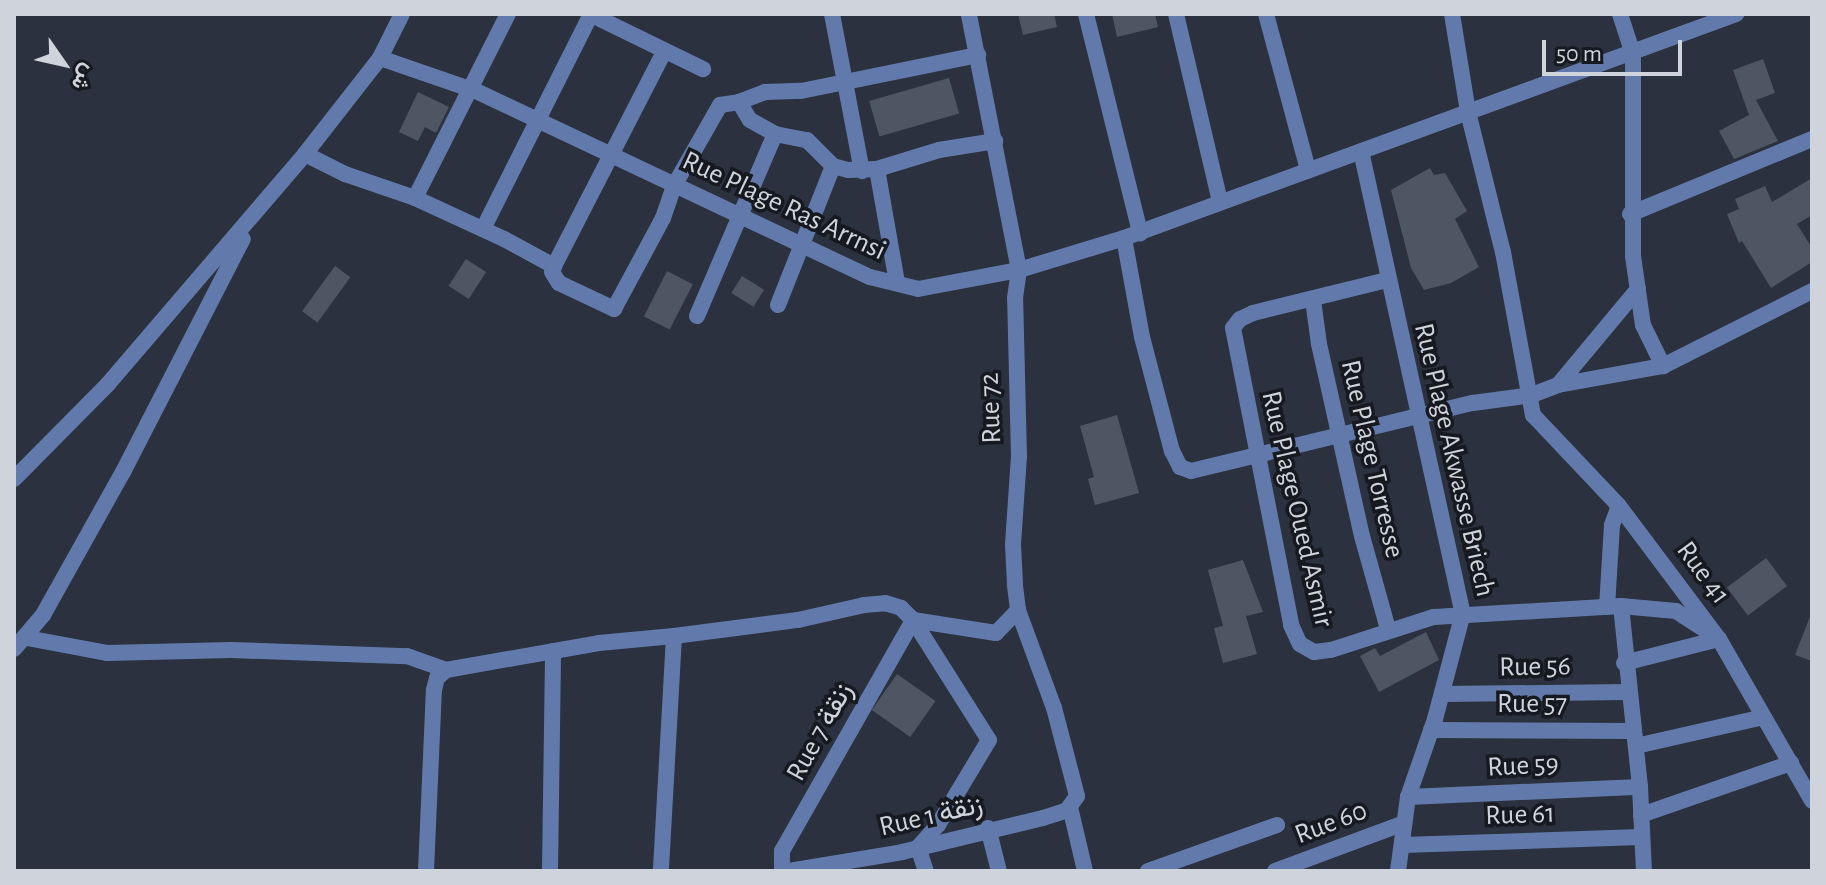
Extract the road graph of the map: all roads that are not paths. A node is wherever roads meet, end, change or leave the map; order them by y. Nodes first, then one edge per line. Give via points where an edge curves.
1 (402, 14) edge
2 (508, 14) edge
3 (591, 14) edge
4 (832, 14) edge
5 (969, 14) edge
6 (1086, 14) edge
7 (1176, 14) edge
8 (1266, 14) edge
9 (1452, 14) edge
10 (1620, 14) edge
11 (1736, 14) edge
12 (664, 52) junction
13 (1633, 54) junction
14 (978, 55) junction
15 (380, 58) junction
16 (703, 69) dead end
17 (844, 82) junction
18 (468, 88) junction
19 (739, 102) junction
20 (1468, 112) junction
21 (537, 119) junction
22 (775, 134) junction
23 (1812, 139) edge
24 (995, 141) junction
25 (1361, 151) junction
26 (305, 154) junction
27 (610, 157) junction
28 (833, 166) junction
29 (869, 170) junction
30 (1308, 170) junction
31 (675, 184) junction
32 (415, 198) junction
33 (1220, 202) junction
34 (259, 209) junction
35 (1630, 214) junction
36 (739, 216) junction
37 (483, 229) junction
38 (1132, 236) junction
39 (800, 245) junction
40 (554, 266) junction
41 (1019, 270) junction
42 (1387, 280) junction
43 (897, 283) junction
44 (1638, 289) junction
45 (1812, 291) edge
46 (1313, 300) junction
47 (778, 305) dead end
48 (697, 316) dead end
49 (1663, 366) junction
50 (1558, 385) junction
51 (1532, 395) junction
52 (1419, 418) junction
53 (1338, 433) junction
54 (1256, 452) junction
55 (14, 479) edge
56 (1619, 506) junction
57 (1614, 606) junction
58 (1018, 610) junction
59 (1463, 613) junction
60 (913, 620) junction
61 (1388, 629) junction
62 (674, 636) junction
63 (1719, 639) junction
64 (20, 644) edge
65 (553, 651) junction
66 (1624, 663) junction
67 (446, 670) junction
68 (1628, 692) junction
69 (1442, 694) junction
70 (1764, 717) junction
71 (1431, 730) junction
72 (1634, 739) junction
73 (1791, 763) junction
74 (1640, 787) junction
75 (1408, 797) junction
76 (1812, 801) edge
77 (1074, 802) junction
78 (1641, 815) junction
79 (1404, 823) junction
80 (1277, 825) dead end
81 (988, 828) junction
82 (1640, 837) junction
83 (1402, 845) junction
84 (918, 847) junction
85 (855, 866) edge
86 (426, 871) edge
87 (550, 871) edge
88 (661, 871) edge
89 (782, 871) edge
90 (789, 871) edge
91 (926, 871) edge
92 (999, 871) edge
93 (1085, 871) edge
94 (1148, 871) edge
95 (1275, 871) edge
96 (1398, 871) edge
97 (1644, 871) edge

1 - 15 street
2 - 18 street
3 - 12 street
3 - 21 street
4 - 17 street
5 - 14 street, Rue 72
6 - 38 street
7 - 33 street
8 - 30 street
9 - 20 street, Rue 41
10 - 13 street
11 - 13 street, Rue Plage Ras Arrnsi
12 - 16 street
12 - 27 street
13 - 20 street, Rue Plage Ras Arrnsi
13 - 35 street
14 - 17 street
14 - 24 street, Rue 72
15 - 18 street, Rue Plage Ras Arrnsi
15 - 26 street
17 - 19 street via 765,92
17 - 29 street
18 - 21 street, Rue Plage Ras Arrnsi
18 - 32 street
19 - 22 street via 750,120
19 - 31 street via 714,110
20 - 25 street, Rue Plage Ras Arrnsi
20 - 51 street, Rue 41
21 - 27 street, Rue Plage Ras Arrnsi
21 - 37 street
22 - 28 street via 807,140
22 - 36 street
23 - 35 street
24 - 29 street
24 - 41 street, Rue 72
25 - 30 street, Rue Plage Ras Arrnsi
25 - 42 street, Rue Plage Akwasse Briech
26 - 32 street
26 - 34 street
27 - 31 street, Rue Plage Ras Arrnsi
27 - 40 street
28 - 29 street
28 - 39 street
29 - 43 street
30 - 33 street, Rue Plage Ras Arrnsi
31 - 36 street, Rue Plage Ras Arrnsi
31 - 40 street via 616,308 559,283
32 - 37 street
33 - 38 street, Rue Plage Ras Arrnsi
34 - 55 street via 81,414
34 - 64 street via 123,472
35 - 44 street
36 - 39 street, Rue Plage Ras Arrnsi
36 - 48 street
37 - 40 street
38 - 41 street, Rue Plage Ras Arrnsi
38 - 54 street via 1142,337 1174,457 1185,470 1197,471
39 - 43 street, Rue Plage Ras Arrnsi via 870,277
39 - 47 street
41 - 43 street, Rue Plage Ras Arrnsi via 932,288
41 - 58 street, Rue 72 via 1019,457 1013,544
42 - 46 street
42 - 52 street, Rue Plage Akwasse Briech
44 - 49 street via 1643,325
44 - 50 street
45 - 49 street
46 - 53 street, Rue Plage Torresse
46 - 54 street, Rue Plage Oued Asmir via 1240,319 1233,328
49 - 50 street
50 - 51 street
51 - 52 street
51 - 56 street, Rue 41 via 1533,415
52 - 53 street
52 - 59 street, Rue Plage Akwasse Briech
53 - 54 street
53 - 61 street, Rue Plage Torresse
54 - 61 street, Rue Plage Oued Asmir via 1295,637 1305,649 1331,650
56 - 57 street via 1612,525
56 - 63 street, Rue 41
57 - 59 street
57 - 63 street via 1676,611
57 - 66 street
58 - 60 street via 996,633
58 - 77 street, Rue 72 via 1054,708
59 - 61 street
59 - 69 street, Rue Plage Akwasse Briech
60 - 62 street via 901,608 885,603
60 - 84 street via 989,740 938,825
60 - 89 street, Rue 7 زنقة via 782,851
62 - 65 street
62 - 88 street
63 - 66 street
63 - 70 street, Rue 41
64 - 67 street via 107,653 231,650 407,656
65 - 67 street
65 - 87 street
66 - 68 street
67 - 86 street via 434,690
68 - 69 street, Rue 56
68 - 72 street
69 - 71 street, Rue Plage Akwasse Briech
70 - 72 street
70 - 73 street, Rue 41
71 - 72 street, Rue 57
71 - 75 street, Rue Plage Akwasse Briech
72 - 74 street
73 - 76 street, Rue 41
73 - 78 street
74 - 75 street, Rue 59
74 - 78 street
75 - 79 street, Rue Plage Akwasse Briech
77 - 81 street, Rue 1 زنقة via 1043,818
77 - 93 street, Rue 72
78 - 82 street
79 - 83 street, Rue Plage Akwasse Briech
79 - 95 street, Rue 60
80 - 94 street
81 - 84 street, Rue 1 زنقة
81 - 92 street
82 - 83 street, Rue 61
82 - 97 street
83 - 96 street, Rue Plage Akwasse Briech
84 - 85 street, Rue 1 زنقة
84 - 91 street
85 - 90 street, Rue 1 زنقة

